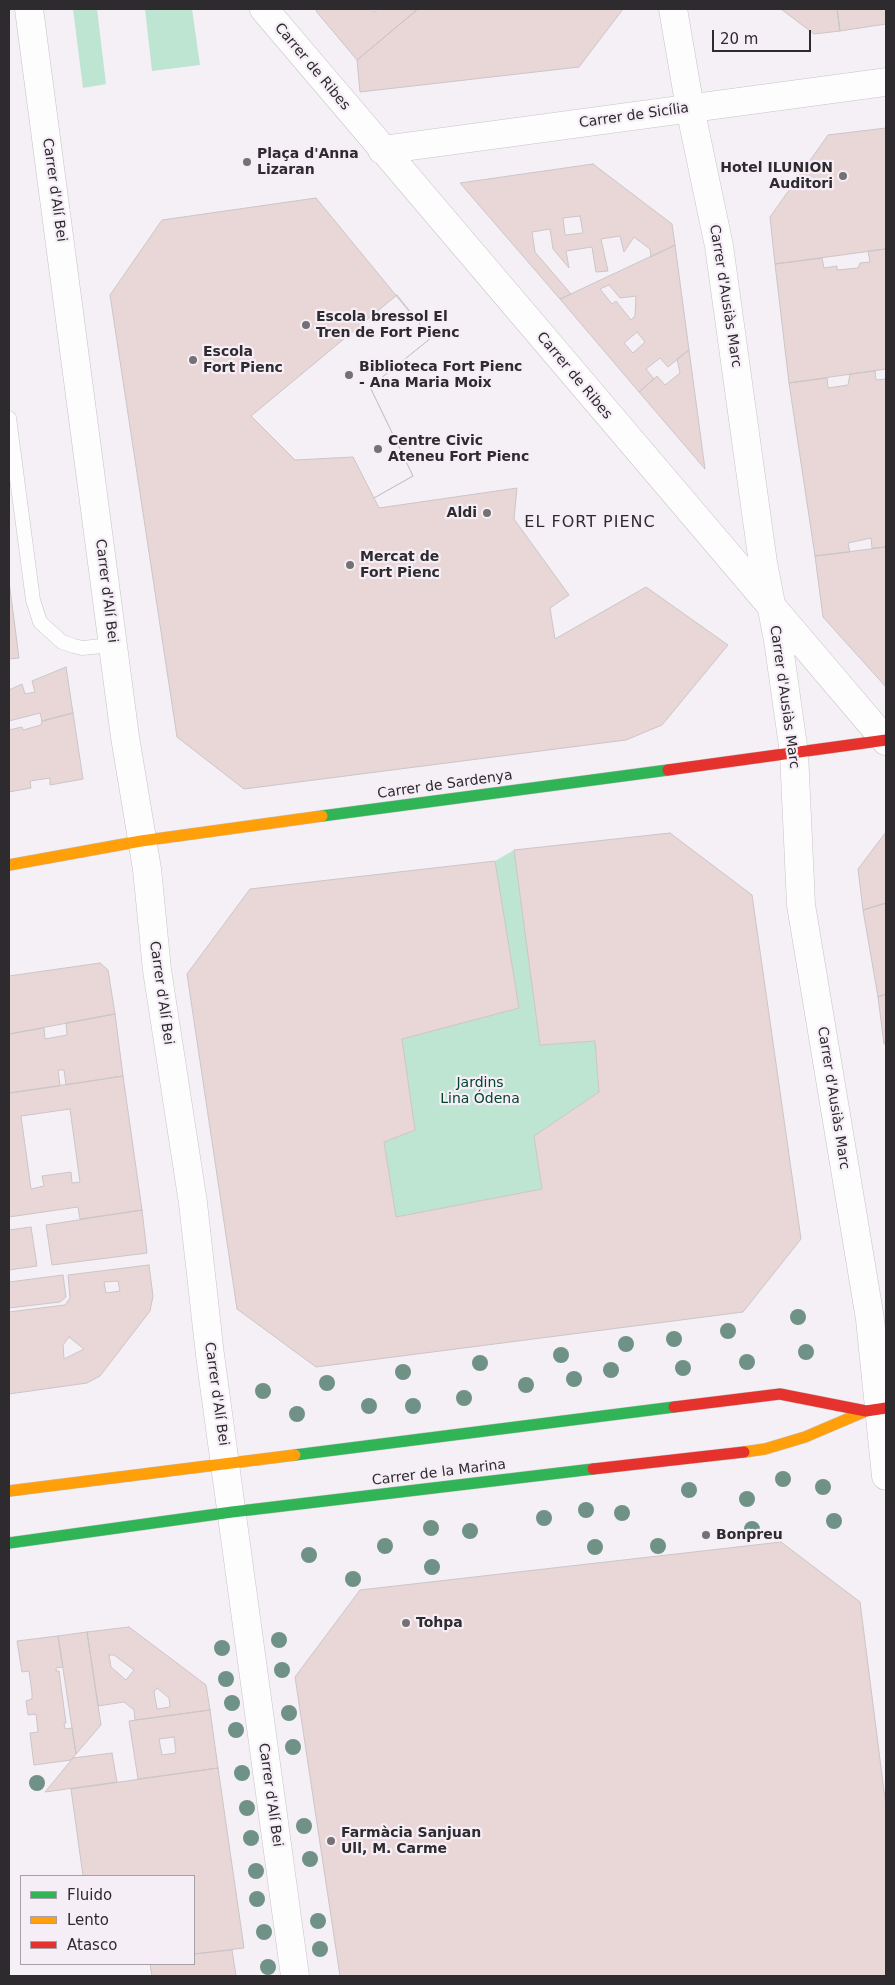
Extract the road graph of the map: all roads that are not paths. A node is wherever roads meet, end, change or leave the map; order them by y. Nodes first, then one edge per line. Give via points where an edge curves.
1 (29, 9) edge
2 (264, 9) edge
3 (674, 9) edge
4 (886, 82) edge
5 (690, 108) junction
6 (382, 150) junction
7 (9, 418) edge
8 (772, 609) junction
9 (113, 645) junction
10 (886, 741) edge
11 (794, 753) junction
12 (141, 841) junction
13 (9, 865) edge
14 (877, 1410) edge
15 (226, 1465) junction
16 (886, 1476) edge
17 (9, 1491) edge
18 (232, 1512) junction
19 (9, 1543) edge
20 (295, 1976) edge

1 - 9 street, Carrer d'Alí Bei
2 - 6 street, Carrer de Ribes
3 - 5 street, Carrer d'Ausiàs Marc
4 - 5 street, Carrer de Sicília
5 - 6 street, Carrer de Sicília
5 - 8 street, Carrer d'Ausiàs Marc via 719,246
6 - 8 street, Carrer de Ribes
7 - 9 lane via 34,600 40,622 62,642 74,646
8 - 10 street, Carrer de Ribes
8 - 11 street, Carrer d'Ausiàs Marc
9 - 12 street, Carrer d'Alí Bei
10 - 11 street, Carrer de Sardenya
11 - 12 street, Carrer de Sardenya
11 - 14 street, Carrer d'Ausiàs Marc via 801,905 870,1319
12 - 13 street, Carrer de Sardenya
12 - 15 street, Carrer d'Alí Bei via 147,869 157,970 194,1203
14 - 15 street via 780,1394
14 - 16 street, Carrer d'Ausiàs Marc
14 - 18 street, Carrer de la Marina via 765,1449
15 - 17 street
15 - 18 street, Carrer d'Alí Bei
18 - 19 street, Carrer de la Marina
18 - 20 street, Carrer d'Alí Bei

